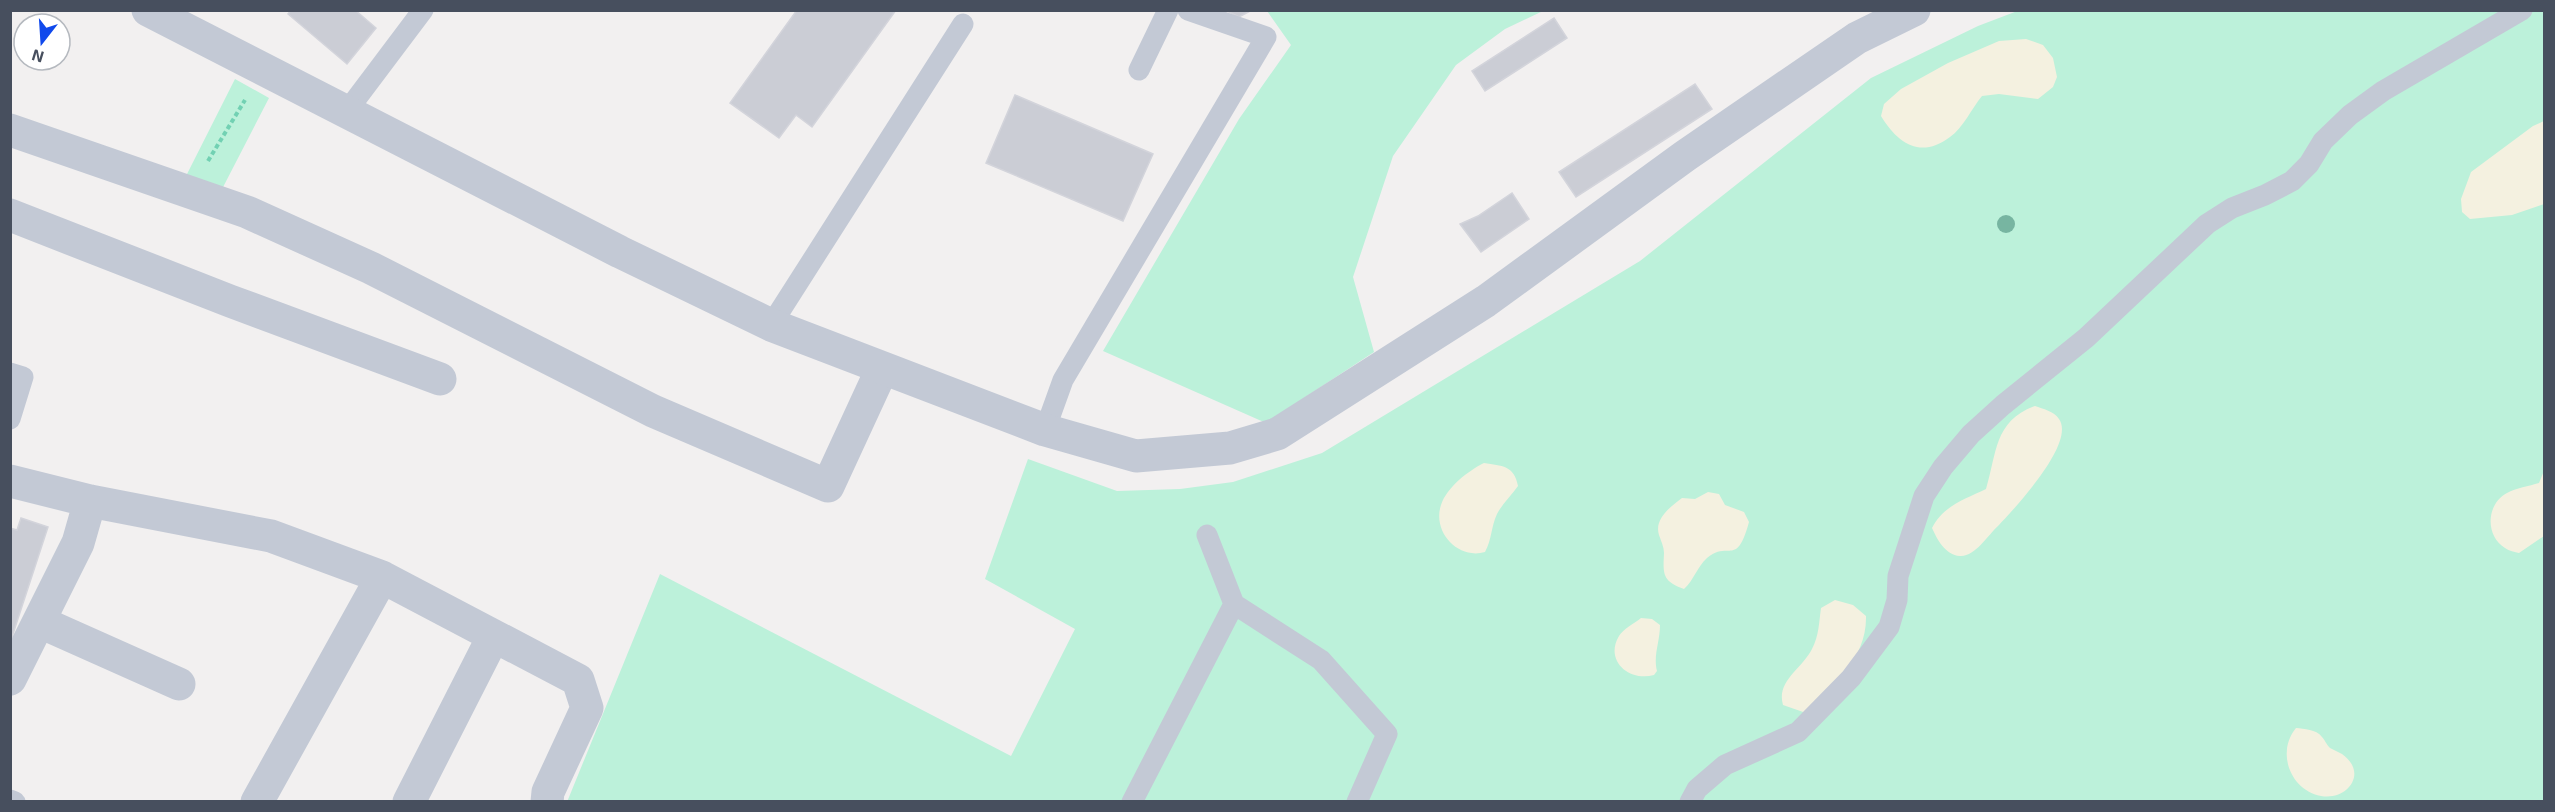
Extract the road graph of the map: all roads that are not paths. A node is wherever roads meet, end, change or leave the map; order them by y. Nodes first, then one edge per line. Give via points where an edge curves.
1 (148, 10) edge
2 (423, 10) edge
3 (1168, 10) edge
4 (1188, 10) edge
5 (1914, 10) edge
6 (2522, 10) edge
7 (963, 24) dead end
8 (1139, 70) dead end
9 (347, 111) junction
10 (10, 130) edge
11 (10, 215) edge
12 (771, 325) junction
13 (882, 369) junction
14 (10, 373) edge
15 (440, 379) dead end
16 (10, 419) edge
17 (1045, 430) junction
18 (10, 481) edge
19 (90, 501) junction
20 (1207, 535) dead end
21 (382, 577) junction
22 (1234, 604) junction
23 (40, 622) junction
24 (493, 637) junction
25 (10, 679) edge
26 (179, 684) dead end
27 (10, 800) edge
28 (15, 801) edge
29 (257, 801) edge
30 (409, 801) edge
31 (547, 801) edge
32 (1132, 801) edge
33 (1357, 801) edge
34 (1690, 801) edge

1 - 9 street
2 - 9 lane
3 - 8 lane
4 - 17 lane via 1266,37 1063,380
5 - 17 street via 1857,38 1685,156 1486,301 1277,434 1230,448 1136,456
6 - 34 lane via 2383,91 2350,115 2323,141 2292,182 2232,208 2207,224 2085,338 2002,405 1943,467 1924,496 1898,576 1897,600 1889,627 1851,678 1798,732 1725,765 1697,789
7 - 12 lane
9 - 12 street
10 - 13 street via 247,212 371,268 653,411 828,486
11 - 15 street
12 - 13 street
13 - 17 street
14 - 16 lane via 23,376
18 - 19 street
19 - 21 street via 271,536
19 - 23 street via 78,543
20 - 22 lane
21 - 24 street
21 - 29 street
22 - 32 lane
22 - 33 lane via 1321,660 1387,734
23 - 25 street
23 - 26 street
24 - 30 street
24 - 31 street via 578,680 586,708
27 - 28 lane

